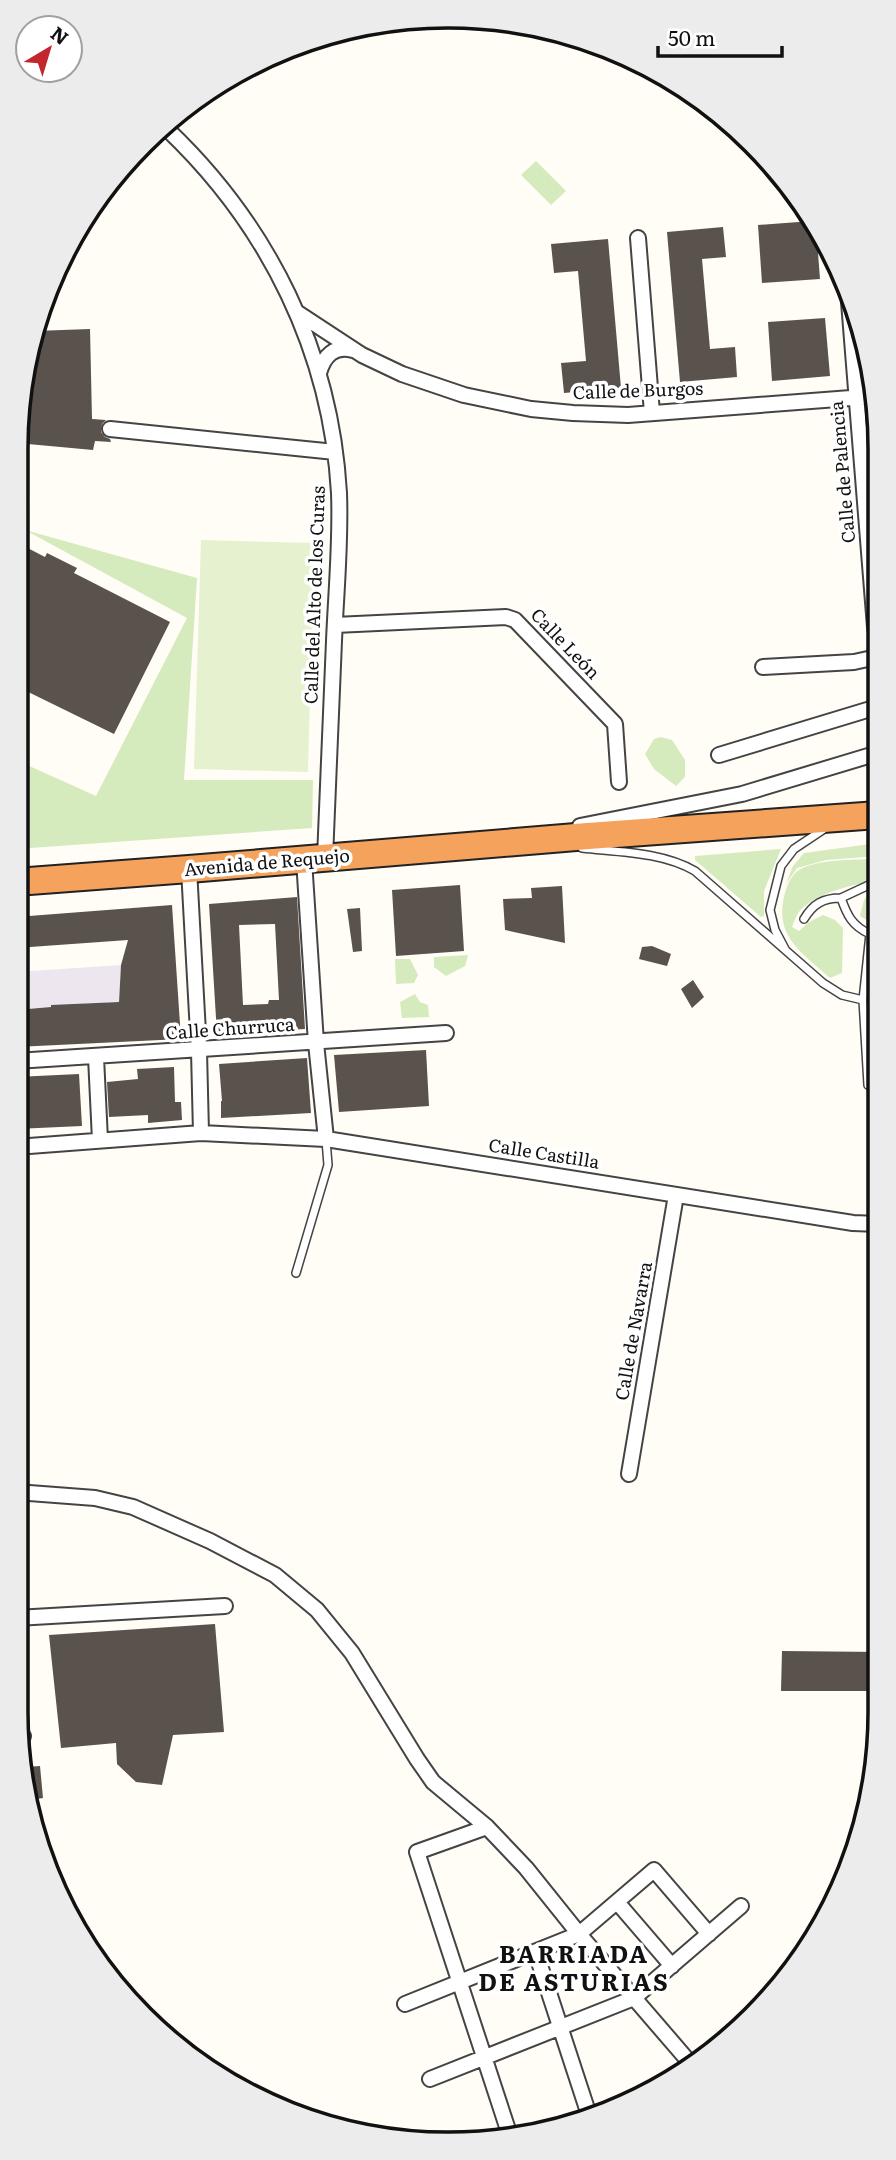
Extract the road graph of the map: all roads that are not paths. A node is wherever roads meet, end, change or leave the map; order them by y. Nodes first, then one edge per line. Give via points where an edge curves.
1 (170, 133) edge
2 (638, 238) dead end
3 (297, 312) junction
4 (851, 329) edge
5 (353, 350) junction
6 (319, 373) junction
7 (856, 397) junction
8 (864, 397) edge
9 (652, 413) junction
10 (110, 429) dead end
11 (335, 452) junction
12 (868, 542) edge
13 (335, 625) junction
14 (868, 659) edge
15 (763, 667) dead end
16 (868, 710) edge
17 (719, 755) dead end
18 (868, 755) edge
19 (619, 782) dead end
20 (868, 816) edge
21 (848, 817) junction
22 (518, 842) junction
23 (567, 847) dead end
24 (579, 848) dead end
25 (314, 859) junction
26 (189, 869) junction
27 (28, 881) edge
28 (868, 885) edge
29 (841, 898) junction
30 (804, 919) dead end
31 (868, 933) edge
32 (787, 953) junction
33 (868, 953) edge
34 (863, 1000) junction
35 (446, 1033) dead end
36 (316, 1043) junction
37 (199, 1051) junction
38 (96, 1057) junction
39 (28, 1061) edge
40 (868, 1085) edge
41 (201, 1133) junction
42 (326, 1139) junction
43 (100, 1140) junction
44 (28, 1146) edge
45 (676, 1195) junction
46 (868, 1224) edge
47 (296, 1273) dead end
48 (629, 1474) dead end
49 (28, 1493) edge
50 (225, 1606) dead end
51 (28, 1617) edge
52 (487, 1827) junction
53 (617, 1902) junction
54 (741, 1906) dead end
55 (579, 1934) junction
56 (709, 1934) junction
57 (536, 1953) junction
58 (672, 1966) junction
59 (460, 1982) junction
60 (635, 1998) junction
61 (405, 2004) dead end
62 (560, 2028) junction
63 (484, 2058) junction
64 (686, 2058) edge
65 (430, 2079) dead end
66 (587, 2109) edge
67 (507, 2127) edge

1 - 3 street, Calle del Alto de los Curas via 244,217
2 - 9 street
3 - 5 street, Calle de Burgos
3 - 6 street, Calle del Alto de los Curas
4 - 7 street, Calle de Palencia
5 - 6 street via 333,350
5 - 9 street, Calle de Burgos via 417,380 505,404 573,413
6 - 11 street, Calle del Alto de los Curas
7 - 8 street, Calle de Burgos
7 - 9 street, Calle de Burgos
7 - 12 street, Calle de Palencia
10 - 11 street
11 - 13 street, Calle del Alto de los Curas via 339,519
13 - 19 street, Calle León via 515,620 615,724
13 - 25 street, Calle del Alto de los Curas
14 - 15 street
16 - 17 street
18 - 22 street via 742,794
20 - 21 highway, Avenida de Requejo
21 - 22 highway, Avenida de Requejo
21 - 32 lane via 794,849 781,866 771,909
22 - 23 lane, Avenida de Requejo
22 - 25 highway, Avenida de Requejo
24 - 32 lane via 681,863
25 - 26 highway, Avenida de Requejo
25 - 36 street, Calle del Alto de los Curas
26 - 27 highway, Avenida de Requejo
26 - 37 street
28 - 29 lane
29 - 30 lane via 817,903
29 - 31 lane via 853,924
32 - 34 lane via 833,990
33 - 34 lane
34 - 40 lane
35 - 36 street, Calle Churruca
36 - 37 street, Calle Churruca
36 - 42 street, Calle del Alto de los Curas
37 - 38 street, Calle Churruca
37 - 41 street
38 - 39 street, Calle Churruca
38 - 43 street
41 - 42 street, Calle Castilla
41 - 43 street, Calle Castilla
42 - 45 street, Calle Castilla
42 - 47 lane via 328,1165
43 - 44 street, Calle Castilla
45 - 46 street, Calle Castilla
45 - 48 street, Calle de Navarra
49 - 52 street via 95,1498 134,1507 275,1575 317,1609 352,1653 433,1782
50 - 51 street
52 - 55 street
52 - 59 street via 417,1852
53 - 55 street
53 - 56 street via 654,1870
53 - 58 street
54 - 56 street
55 - 57 street
55 - 60 street
56 - 58 street
57 - 59 street
57 - 62 street
58 - 60 street
59 - 61 street
59 - 63 street
60 - 62 street
60 - 64 street
62 - 63 street
62 - 66 street
63 - 65 street
63 - 67 street

